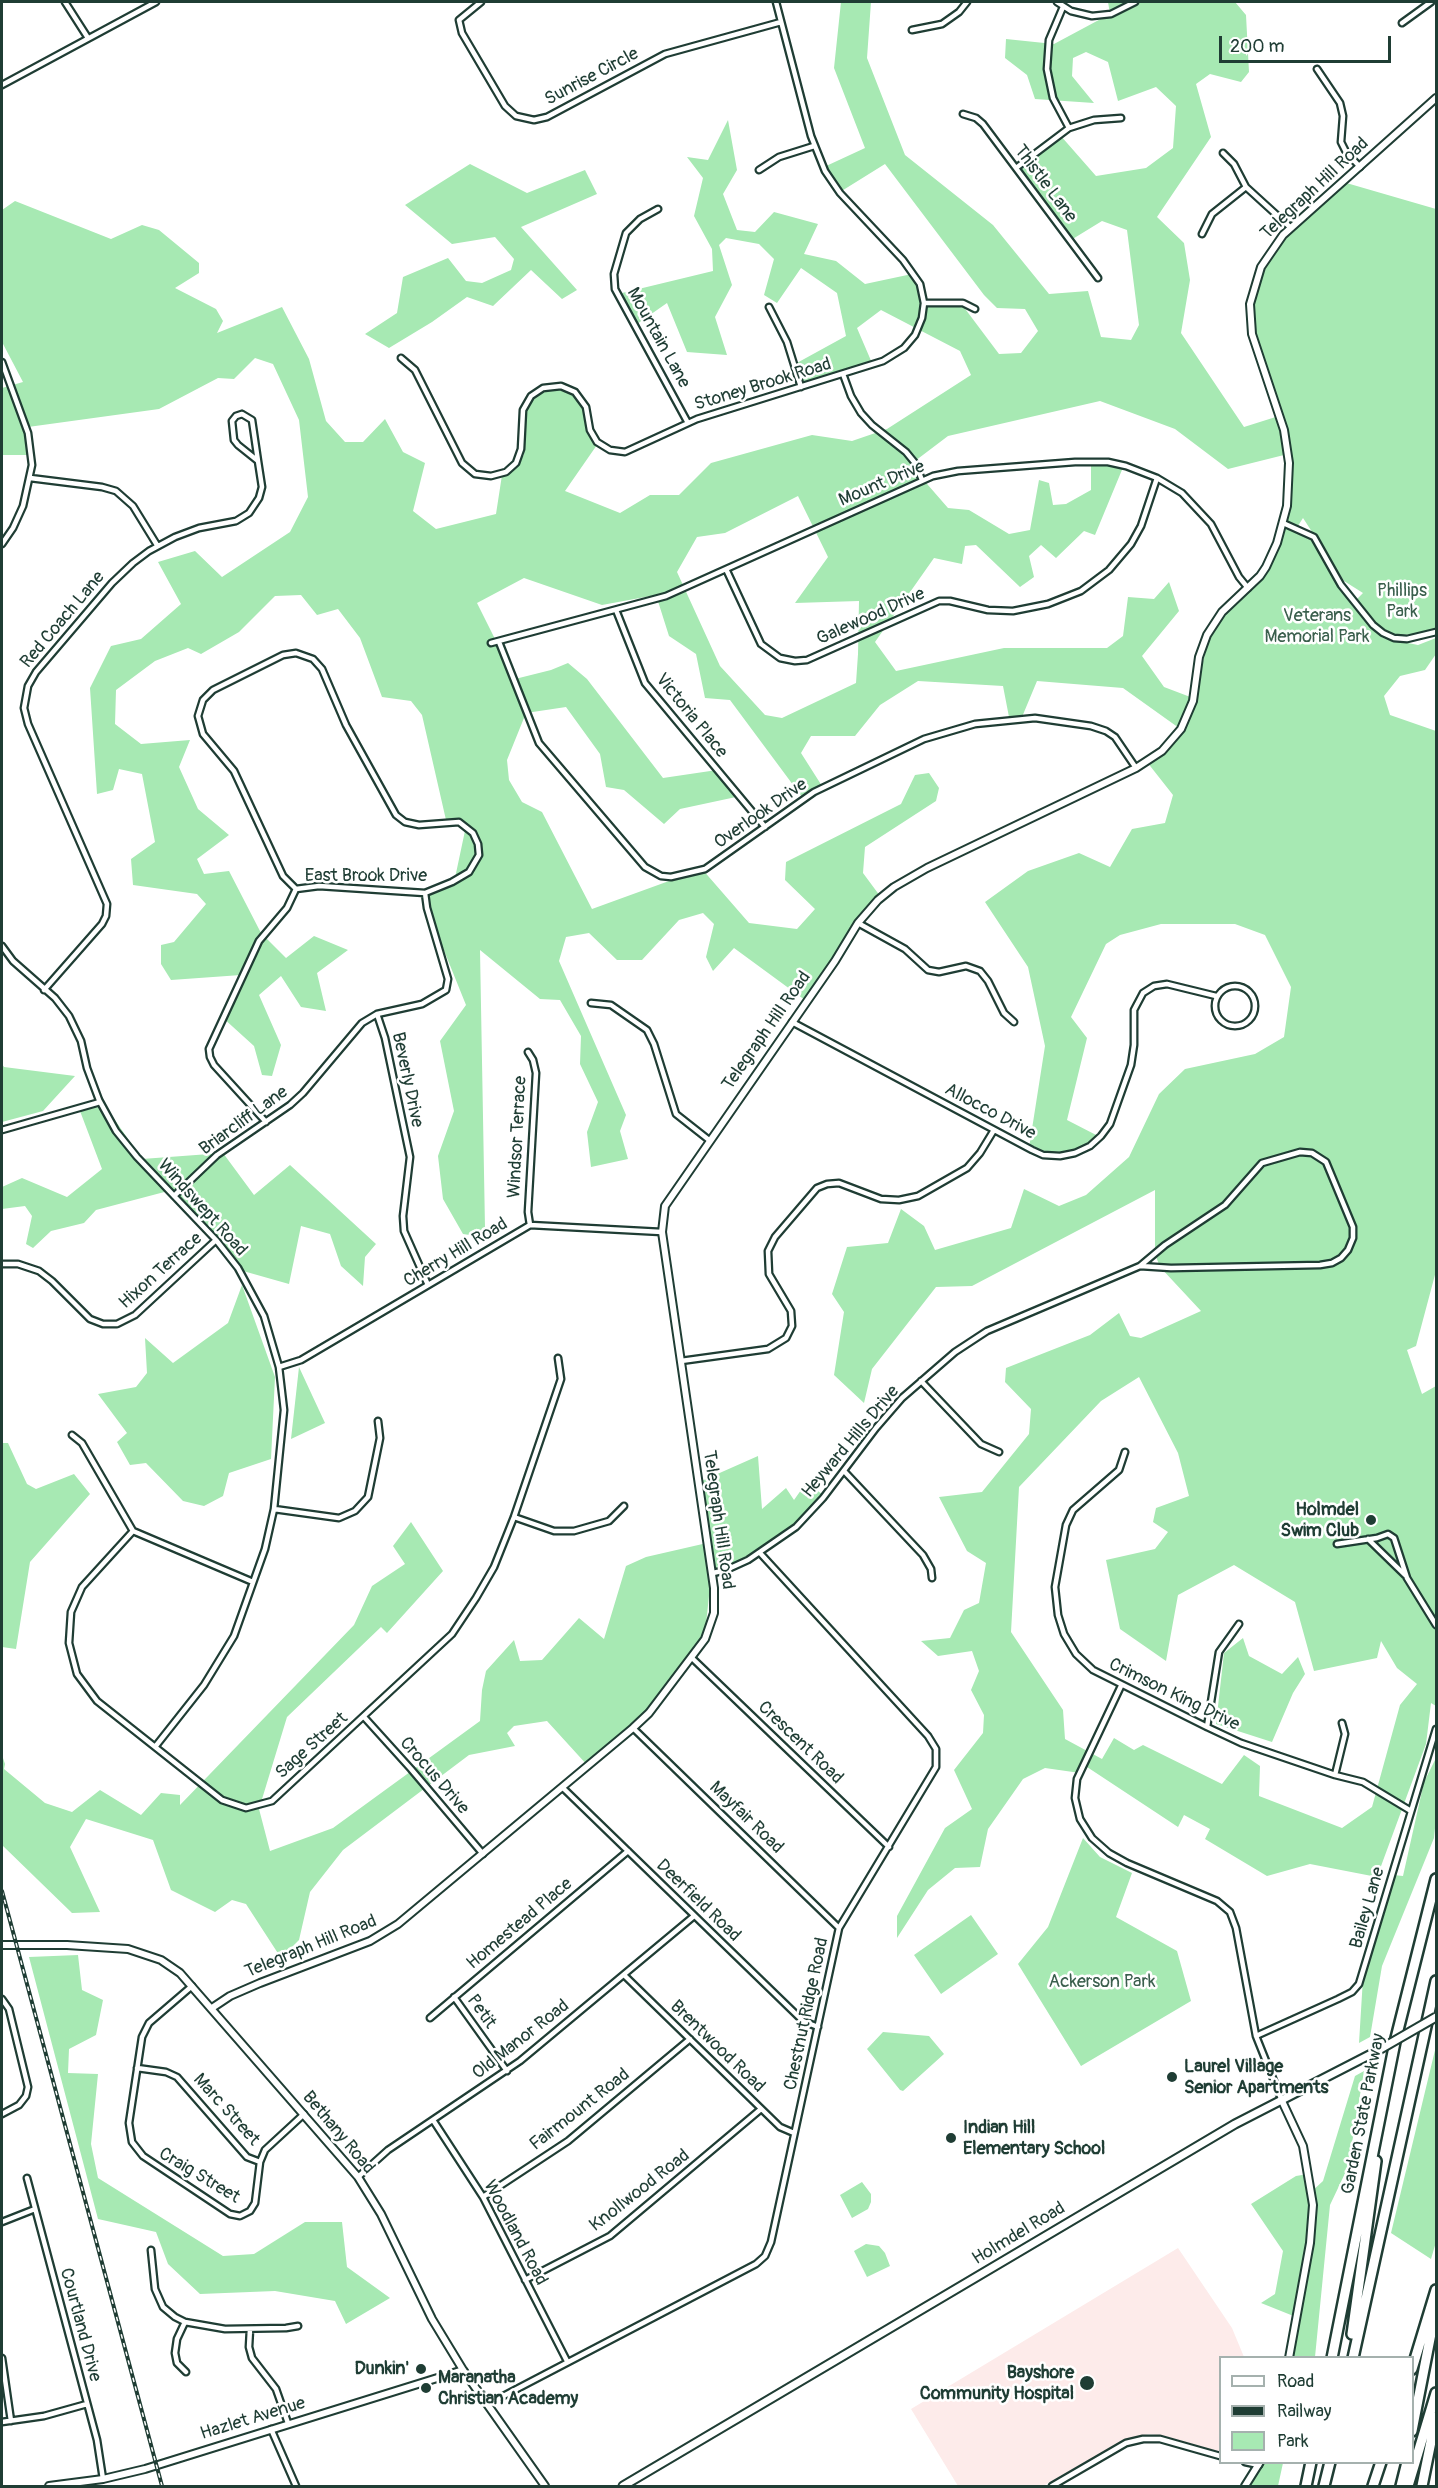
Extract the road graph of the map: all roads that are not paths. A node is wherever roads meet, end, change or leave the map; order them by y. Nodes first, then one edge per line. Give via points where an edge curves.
1 (65, 2) edge
2 (156, 2) edge
3 (481, 2) edge
4 (776, 2) edge
5 (967, 2) edge
6 (1057, 2) edge
7 (1135, 2) edge
8 (1431, 2) edge
9 (1063, 6) junction
10 (781, 22) junction
11 (1402, 23) dead end
12 (912, 30) dead end
13 (88, 38) junction
14 (1317, 69) dead end
15 (2, 85) edge
16 (1437, 98) edge
17 (963, 114) dead end
18 (1121, 118) dead end
19 (1069, 129) junction
20 (814, 146) junction
21 (1223, 153) dead end
22 (1360, 167) junction
23 (1016, 168) junction
24 (759, 170) dead end
25 (1246, 187) junction
26 (658, 209) dead end
27 (1291, 228) junction
28 (1202, 234) dead end
29 (1098, 278) dead end
30 (924, 303) junction
31 (769, 307) dead end
32 (975, 309) dead end
33 (401, 358) dead end
34 (2, 362) edge
35 (843, 374) junction
36 (801, 387) junction
37 (688, 423) junction
38 (258, 461) junction
39 (30, 478) junction
40 (1157, 478) junction
41 (922, 480) junction
42 (1283, 523) junction
43 (2, 544) edge
44 (157, 545) junction
45 (726, 569) junction
46 (1248, 588) junction
47 (616, 610) junction
48 (1437, 632) edge
49 (499, 642) junction
50 (491, 643) dead end
51 (1136, 768) junction
52 (765, 827) junction
53 (296, 889) junction
54 (425, 893) junction
55 (858, 923) junction
56 (2, 946) edge
57 (44, 990) junction
58 (1216, 996) junction
59 (591, 1003) dead end
60 (377, 1014) junction
61 (792, 1022) junction
62 (1014, 1022) dead end
63 (528, 1052) dead end
64 (100, 1102) junction
65 (266, 1122) junction
66 (2, 1130) edge
67 (994, 1130) junction
68 (709, 1140) junction
69 (174, 1196) junction
70 (530, 1225) junction
71 (662, 1232) junction
72 (216, 1240) junction
73 (2, 1264) edge
74 (1140, 1266) junction
75 (428, 1285) junction
76 (558, 1358) dead end
77 (681, 1361) junction
78 (279, 1367) junction
79 (921, 1381) junction
80 (378, 1421) dead end
81 (72, 1435) dead end
82 (999, 1452) dead end
83 (1125, 1452) dead end
84 (844, 1471) junction
85 (624, 1506) dead end
86 (274, 1509) junction
87 (514, 1517) junction
88 (134, 1531) junction
89 (1368, 1539) junction
90 (1338, 1544) dead end
91 (760, 1553) junction
92 (712, 1573) junction
93 (932, 1578) dead end
94 (1407, 1578) junction
95 (253, 1582) junction
96 (1239, 1624) dead end
97 (1437, 1624) edge
98 (692, 1658) junction
99 (1121, 1686) junction
100 (364, 1717) junction
101 (1341, 1723) dead end
102 (1207, 1727) junction
103 (633, 1728) junction
104 (1437, 1729) edge
105 (154, 1747) junction
106 (1335, 1775) junction
107 (563, 1788) junction
108 (1411, 1811) junction
109 (889, 1847) junction
110 (628, 1851) junction
111 (483, 1854) junction
112 (1437, 1880) edge
113 (694, 1916) junction
114 (839, 1928) junction
115 (2, 1945) edge
116 (624, 1975) junction
117 (1437, 1981) edge
118 (192, 1986) junction
119 (454, 1997) junction
120 (2, 1999) edge
121 (212, 2008) junction
122 (1437, 2017) edge
123 (430, 2018) dead end
124 (818, 2027) junction
125 (1256, 2036) junction
126 (690, 2039) junction
127 (137, 2068) junction
128 (507, 2071) junction
129 (1282, 2101) junction
130 (761, 2109) junction
131 (2, 2114) edge
132 (304, 2114) junction
133 (433, 2120) junction
134 (794, 2133) junction
135 (1377, 2134) junction
136 (260, 2162) junction
137 (358, 2177) junction
138 (27, 2178) dead end
139 (483, 2197) junction
140 (35, 2209) junction
141 (2, 2222) edge
142 (151, 2250) dead end
143 (525, 2280) junction
144 (1437, 2290) edge
145 (1437, 2308) edge
146 (184, 2322) junction
147 (298, 2326) dead end
148 (250, 2329) junction
149 (1288, 2356) edge
150 (1332, 2356) edge
151 (1351, 2356) edge
152 (1351, 2356) edge
153 (2, 2358) edge
154 (567, 2361) junction
155 (1414, 2366) edge
156 (464, 2370) junction
157 (186, 2372) dead end
158 (1437, 2393) edge
159 (87, 2404) junction
160 (488, 2404) junction
161 (1437, 2417) edge
162 (11, 2421) junction
163 (2, 2422) edge
164 (288, 2423) junction
165 (1414, 2427) edge
166 (271, 2429) junction
167 (1219, 2455) edge
168 (1259, 2464) edge
169 (1311, 2464) edge
170 (1330, 2464) edge
171 (1381, 2464) edge
172 (1407, 2464) edge
173 (103, 2479) junction
174 (49, 2487) edge
175 (296, 2487) edge
176 (545, 2487) edge
177 (623, 2487) edge
178 (1052, 2487) edge
179 (1245, 2487) edge
180 (1306, 2487) edge
181 (1324, 2487) edge
182 (1372, 2487) edge
183 (1401, 2487) edge
184 (1408, 2487) edge
185 (1422, 2487) edge

1 - 13 street
2 - 13 street
3 - 10 street, Sunrise Circle via 459,20 462,33 505,106 516,116 534,120 547,117 665,54
4 - 10 street
5 - 12 street via 942,24
6 - 9 street
7 - 9 street via 1099,16 1081,15
8 - 11 street
9 - 19 street via 1049,40 1047,69 1053,98
10 - 20 street
13 - 15 street
14 - 22 street via 1340,104 1341,142
16 - 22 street, Telegraph Hill Road
17 - 23 street, Thistle Lane via 983,124
18 - 19 street via 1094,120
19 - 23 street
20 - 24 street via 779,157
20 - 30 street via 840,194 914,272
21 - 25 street
22 - 27 street, Telegraph Hill Road
23 - 29 street, Thistle Lane
25 - 27 street
25 - 28 street via 1212,214
26 - 37 street, Mountain Lane via 626,232 614,274 615,286
27 - 42 street, Telegraph Hill Road via 1260,267 1250,304 1252,334 1286,444 1289,483
30 - 32 street via 963,303
30 - 35 street, Stoney Brook Road via 918,330 904,348 889,358
31 - 36 street via 787,342
33 - 37 street, Stoney Brook Road via 415,370 461,460 481,476 500,474 516,463 526,403 547,387 565,387 580,398 593,438 610,450 630,451
34 - 39 street via 28,433
35 - 36 street, Stoney Brook Road
35 - 41 street via 861,413 912,458
36 - 37 street, Stoney Brook Road
38 - 38 street, Red Coach Lane via 235,442 231,425 239,414 252,420
38 - 44 street, Red Coach Lane via 262,487 249,513
39 - 43 street via 19,518
39 - 44 street via 116,491 133,506
40 - 41 street, Mount Drive via 1126,466 1092,461 958,471
40 - 45 street, Galewood Drive via 1131,544 1109,570 1081,591 1048,604 1013,611 939,602 807,660 780,658 761,644
40 - 46 street, Mount Drive via 1182,493 1202,513
41 - 45 street, Mount Drive
42 - 46 street, Telegraph Hill Road via 1270,559
42 - 48 street via 1314,537 1341,585 1383,633 1394,639 1407,639
44 - 57 street, Red Coach Lane via 112,583 36,672 26,692 28,724 107,904 102,924
45 - 47 street, Mount Drive via 666,596
46 - 51 street, Telegraph Hill Road via 1222,612 1207,635 1199,657 1193,701 1181,729 1162,751
47 - 49 street, Mount Drive
47 - 52 street, Victoria Place via 645,683
49 - 50 street, Mount Drive
49 - 52 street, Overlook Drive via 539,743 649,870 666,877 705,869
51 - 52 street, Overlook Drive via 1115,737 1101,729 1056,720 995,720 940,733 887,756 814,792
51 - 55 street, Telegraph Hill Road via 912,876 878,900
53 - 54 street, East Brook Drive via 319,886
53 - 54 street, East Brook Drive via 283,876 234,771 203,734 198,716 203,700 213,690 283,655 296,653 308,656 322,669 346,725 396,815 419,825 459,822 476,837 479,855 474,866 452,882
53 - 65 street, East Brook Drive via 287,908 259,941 210,1049 214,1065
54 - 60 street, Beverly Drive via 448,986 422,1004
55 - 61 street, Telegraph Hill Road
55 - 62 street via 905,949 928,970 939,972 966,966 980,971 1004,1013
56 - 57 street, Windswept Road
57 - 64 street, Windswept Road via 63,1007 75,1026
58 - 58 street, Allocco Drive via 1229,987 1243,988 1253,999 1253,1014 1242,1024 1225,1023 1216,1011
58 - 67 street, Allocco Drive via 1167,984 1143,993 1134,1010 1134,1045 1128,1073 1110,1124 1090,1146 1068,1155 1048,1155
59 - 68 street via 611,1005 646,1030 676,1114
60 - 65 street, Briarcliff Lane via 355,1030 303,1093
60 - 75 street, Beverly Drive via 410,1157 404,1231
61 - 67 street, Allocco Drive
61 - 68 street, Telegraph Hill Road
63 - 70 street, Windsor Terrace via 536,1073
64 - 66 street
64 - 69 street, Windswept Road via 128,1146
65 - 69 street, Briarcliff Lane via 218,1155
67 - 77 street via 967,1168 918,1196 881,1199 839,1183 817,1188 775,1237 768,1251 769,1274 791,1311 792,1326 786,1338 768,1349
68 - 71 street, Telegraph Hill Road via 665,1206
69 - 72 street, Windswept Road
70 - 71 street, Cherry Hill Road
70 - 75 street, Cherry Hill Road
71 - 77 street, Telegraph Hill Road
72 - 73 street, Hixon Terrace via 135,1315 117,1324 90,1319 39,1271
72 - 78 street, Windswept Road via 258,1303
74 - 74 street, Heyward Hills Drive via 1225,1205 1262,1163 1300,1152 1317,1155 1326,1162 1353,1227 1348,1250 1337,1261 1325,1265
74 - 79 street, Heyward Hills Drive via 987,1331
75 - 78 street, Cherry Hill Road via 301,1360
76 - 87 street, Sage Street via 561,1379
77 - 92 street, Telegraph Hill Road
78 - 86 street, Windswept Road via 284,1410
79 - 82 street via 981,1444
79 - 84 street, Heyward Hills Drive via 887,1415
80 - 86 street via 381,1438 368,1497 355,1511 339,1518
81 - 88 street via 82,1443
83 - 99 street, Crimson King Drive via 1119,1470 1073,1510 1066,1525 1055,1587 1058,1615 1076,1654 1093,1670
84 - 91 street, Heyward Hills Drive via 805,1518
84 - 93 street via 923,1555
85 - 87 street via 609,1521 574,1532 554,1531
86 - 95 street, Windswept Road
87 - 100 street, Sage Street via 494,1567 452,1634
88 - 95 street
88 - 105 street, Sage Street via 82,1587 71,1612 69,1643 77,1674 97,1701
89 - 90 street
89 - 94 street
89 - 94 street via 1388,1534 1394,1538
91 - 92 street, Heyward Hills Drive
91 - 109 street, Chestnut Ridge Road via 936,1749 934,1772
92 - 98 street, Telegraph Hill Road via 715,1604 710,1631
94 - 97 street
95 - 105 street, Windswept Road via 234,1636 204,1685
96 - 102 street via 1219,1652
98 - 103 street, Telegraph Hill Road
98 - 109 street, Crescent Road
99 - 102 street, Crimson King Drive
99 - 125 street via 1077,1779 1075,1798 1080,1819 1092,1838 1109,1853 1218,1901 1230,1912
100 - 105 street, Sage Street via 272,1801 246,1808 222,1800
100 - 111 street, Crocus Drive
101 - 106 street via 1345,1734
102 - 106 street, Crimson King Drive via 1241,1743
103 - 107 street, Telegraph Hill Road
103 - 114 street, Mayfair Road
104 - 108 street, Bailey Lane
106 - 108 street, Crimson King Drive via 1363,1782
107 - 110 street, Deerfield Road
107 - 111 street, Telegraph Hill Road
108 - 125 street, Bailey Lane via 1359,1984 1352,1992
109 - 114 street, Chestnut Ridge Road
110 - 113 street, Deerfield Road
110 - 119 street, Homestead Place
111 - 121 street, Telegraph Hill Road via 381,1936 260,1983
112 - 135 highway, Garden State Parkway via 1400,2019
113 - 116 street, Old Manor Road
113 - 124 street, Deerfield Road via 803,2021
114 - 124 street, Chestnut Ridge Road
115 - 118 street, Bethany Road via 67,1945 142,1952 169,1964
116 - 126 street, Brentwood Road
116 - 128 street, Old Manor Road
117 - 152 highway
118 - 121 street, Bethany Road
118 - 127 street, Craig Street via 145,2029
119 - 123 street, Homestead Place
119 - 128 street, Petit
120 - 131 street via 9,2009 28,2087 19,2105
121 - 132 street, Bethany Road
122 - 129 main road, Holmdel Road, bridge
124 - 134 street, Chestnut Ridge Road
125 - 129 street
126 - 130 street, Brentwood Road
126 - 139 street, Fairmount Road via 568,2140
127 - 136 street, Marc Street via 177,2077 247,2157
127 - 136 street, Craig Street via 129,2128 136,2149 146,2159 235,2216 252,2208
128 - 133 street, Old Manor Road
129 - 149 street via 1303,2146 1313,2205 1310,2243
129 - 177 main road, Holmdel Road via 1225,2130
130 - 134 street, Brentwood Road via 780,2127
130 - 143 street, Knollwood Road via 610,2236
132 - 136 street, Craig Street via 268,2146
132 - 137 street, Bethany Road
133 - 137 street, Old Manor Road via 388,2150
133 - 139 street, Woodland Road
134 - 154 street, Chestnut Ridge Road via 771,2242 762,2259
135 - 150 highway, Garden State Parkway
135 - 151 highway via 1376,2174
137 - 156 street, Bethany Road via 381,2214 432,2319
138 - 140 street, Courtland Drive
139 - 143 street, Woodland Road
140 - 141 street
140 - 159 street, Courtland Drive
142 - 146 street via 152,2278 159,2301 169,2314
143 - 154 street, Woodland Road
144 - 155 highway
145 - 165 highway
146 - 148 street
146 - 157 street via 175,2353 177,2363
147 - 148 street
148 - 164 street via 252,2358 276,2389
153 - 162 street
154 - 160 street, Chestnut Ridge Road
156 - 160 street, Bethany Road
156 - 164 street, Hazlet Avenue
158 - 184 highway
159 - 162 street
159 - 173 street, Courtland Drive
160 - 176 street, Bethany Road
161 - 185 highway
162 - 163 street
164 - 166 street, Hazlet Avenue
166 - 173 street, Hazlet Avenue
166 - 175 street
167 - 178 street via 1160,2439 1133,2441
168 - 179 street
169 - 180 highway
170 - 181 highway
171 - 182 highway
172 - 183 highway
173 - 174 street, Hazlet Avenue

